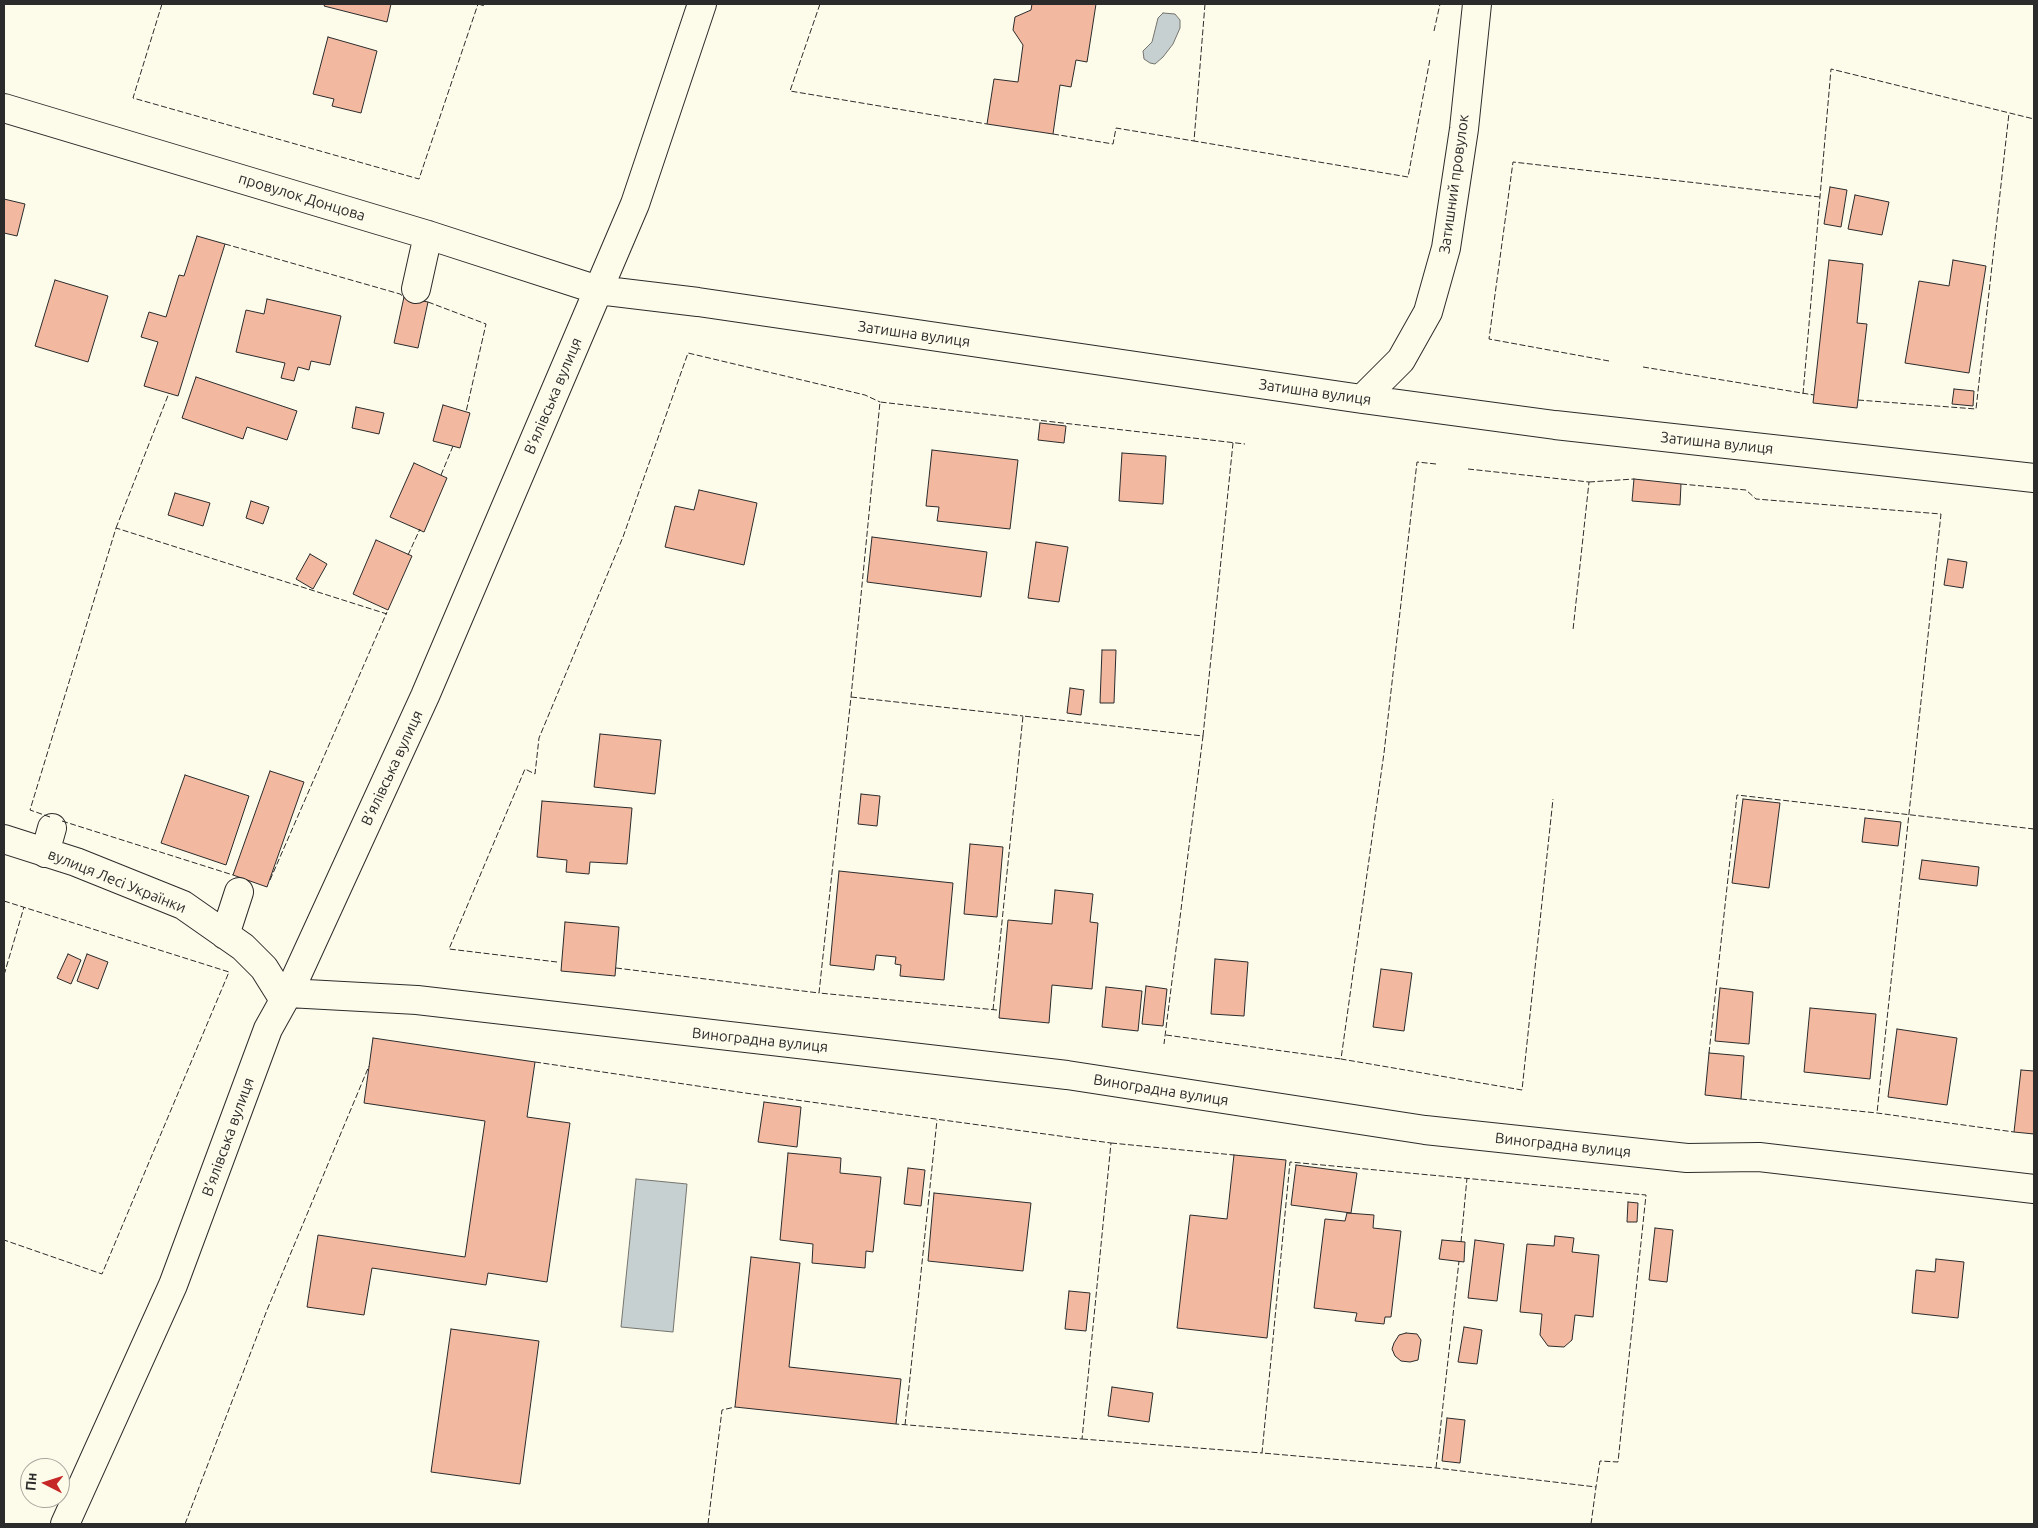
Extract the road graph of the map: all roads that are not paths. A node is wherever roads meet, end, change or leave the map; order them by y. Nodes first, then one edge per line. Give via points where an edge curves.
1 (702, 4) edge
2 (1477, 4) edge
3 (4, 108) edge
4 (428, 235) junction
5 (416, 289) dead end
6 (598, 290) junction
7 (1362, 400) junction
8 (2034, 478) edge
9 (4, 839) edge
10 (239, 892) dead end
11 (225, 935) junction
12 (286, 996) junction
13 (2034, 1189) edge
14 (65, 1524) edge

1 - 6 street, В’ялівська вулиця via 635,204
2 - 7 street, Затишний провулок via 1464,129 1446,248 1428,312 1401,360
3 - 4 street, провулок Донцова
4 - 5 street
4 - 6 street, провулок Донцова
6 - 7 street, Затишна вулиця
6 - 12 street, В’ялівська вулиця via 425,696
7 - 8 street, Затишна вулиця
9 - 11 street, вулиця Лесі Українки via 49,840 76,862 183,905
10 - 11 street
11 - 12 street, вулиця Лесі Українки via 243,947
12 - 13 street, Виноградна вулиця via 417,1000 1067,1075 1425,1130 1687,1158 1759,1157
12 - 14 street, В’ялівська вулиця via 268,1029 173,1285

